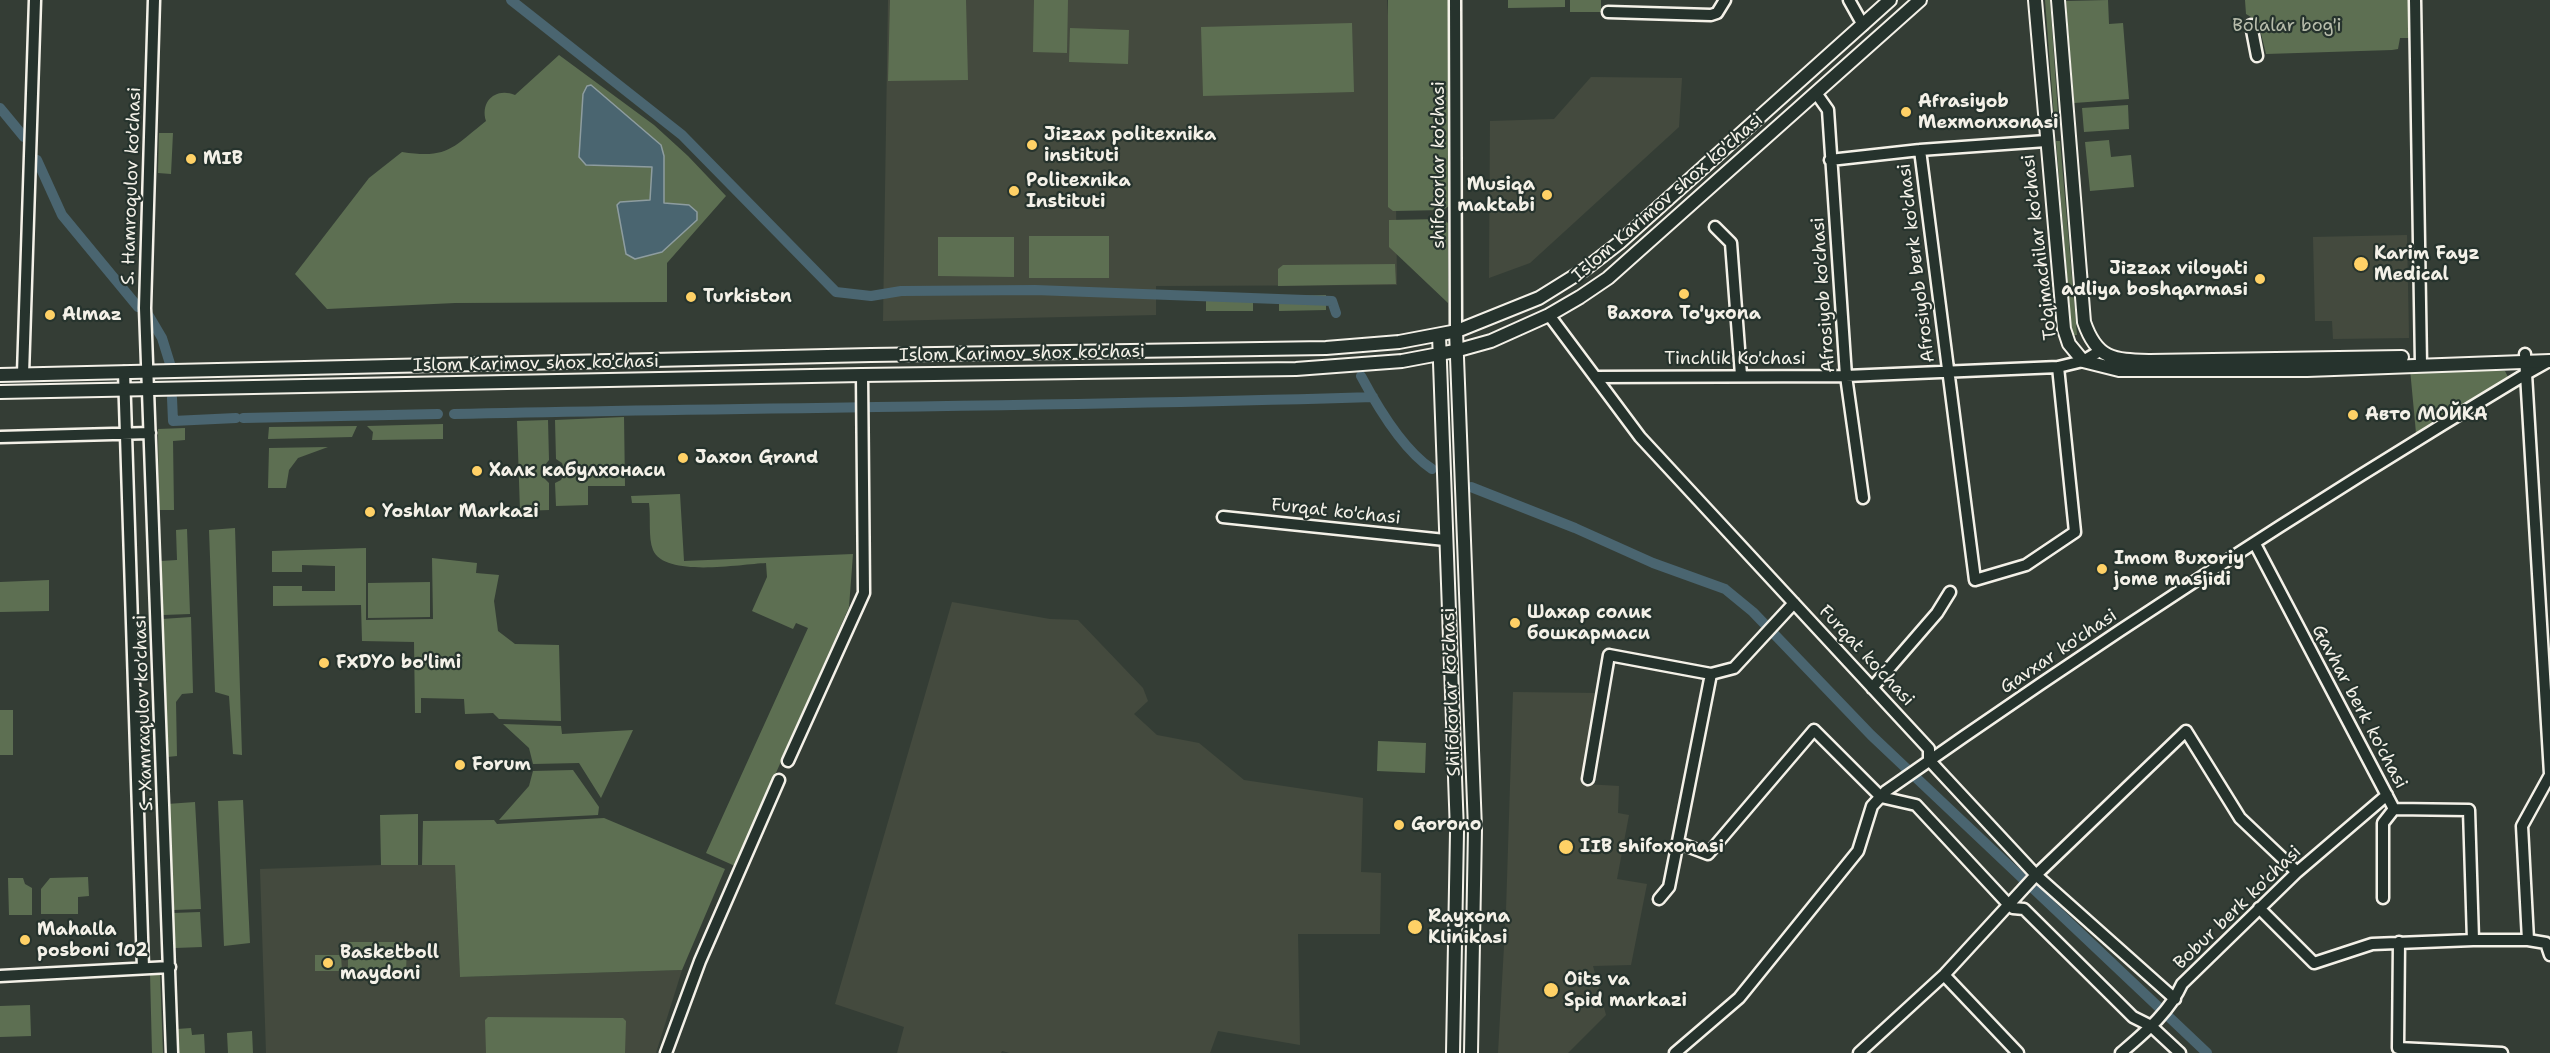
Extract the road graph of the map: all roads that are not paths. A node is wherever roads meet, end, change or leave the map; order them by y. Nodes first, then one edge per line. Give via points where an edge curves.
1 (35, 0) edge
2 (154, 0) edge
3 (1455, 0) edge
4 (1725, 0) edge
5 (1849, 0) edge
6 (1890, 0) edge
7 (1920, 0) edge
8 (2034, 0) edge
9 (2058, 0) edge
10 (2415, 0) edge
11 (1608, 12) dead end
12 (1863, 25) junction
13 (2251, 25) dead end
14 (2256, 57) dead end
15 (1816, 93) junction
16 (2070, 142) junction
17 (2046, 143) junction
18 (1920, 150) junction
19 (1830, 160) junction
20 (1715, 227) dead end
21 (1549, 315) junction
22 (1456, 331) junction
23 (1439, 335) junction
24 (1455, 351) junction
25 (2100, 351) junction
26 (2550, 353) edge
27 (1440, 354) junction
28 (2421, 360) junction
29 (2083, 361) junction
30 (2550, 361) edge
31 (2525, 363) junction
32 (2058, 367) junction
33 (124, 372) junction
34 (148, 372) junction
35 (1947, 372) junction
36 (23, 374) junction
37 (0, 375) edge
38 (862, 375) junction
39 (1741, 375) junction
40 (1846, 376) junction
41 (1595, 377) junction
42 (124, 391) junction
43 (149, 391) junction
44 (0, 392) edge
45 (150, 433) junction
46 (126, 434) junction
47 (0, 437) edge
48 (1863, 498) dead end
49 (1223, 517) dead end
50 (1445, 540) junction
51 (2254, 544) junction
52 (1950, 592) dead end
53 (1794, 603) junction
54 (1711, 674) junction
55 (1872, 688) junction
56 (1929, 760) junction
57 (788, 761) dead end
58 (2550, 774) edge
59 (1588, 779) dead end
60 (779, 780) dead end
61 (2387, 795) junction
62 (1881, 797) junction
63 (2394, 809) junction
64 (1678, 843) junction
65 (2297, 872) junction
66 (2037, 874) junction
67 (2383, 898) dead end
68 (1659, 899) dead end
69 (2009, 904) junction
70 (2259, 908) junction
71 (2473, 940) junction
72 (2528, 940) junction
73 (2399, 942) junction
74 (2550, 955) edge
75 (170, 967) junction
76 (143, 968) junction
77 (1944, 975) junction
78 (0, 976) edge
79 (2175, 999) junction
80 (2151, 1026) junction
81 (172, 1053) edge
82 (666, 1053) edge
83 (1453, 1053) edge
84 (1471, 1053) edge
85 (1675, 1053) edge
86 (1859, 1053) edge
87 (2018, 1053) edge
88 (2121, 1053) edge
89 (2180, 1053) edge
90 (2502, 1053) edge

1 - 36 street
2 - 34 street, S. Hamroqulov ko'chasi via 145,309
3 - 22 street, shifokorlar ko'chasi
4 - 11 street via 1717,13 1711,15
5 - 12 street
6 - 12 main road, Islom Karimov shox ko'chasi
7 - 15 main road, Islom Karimov shox ko'chasi
8 - 17 main road, To'qimachilar ko'chasi
9 - 16 main road, To'qimachilar ko'chasi
10 - 28 street
12 - 22 main road, Islom Karimov shox ko'chasi via 1584,270 1539,298
13 - 14 street
15 - 19 street, Afrosiyob ko'chasi via 1828,110
15 - 21 main road, Islom Karimov shox ko'chasi via 1608,278
16 - 17 main road via 2060,134
16 - 25 main road, To'qimachilar ko'chasi via 2084,322
17 - 18 street
17 - 29 main road, To'qimachilar ko'chasi via 2064,329 2069,344
18 - 19 street
18 - 35 street, Afrosiyob berk ko'chasi
19 - 40 street, Afrosiyob ko'chasi
20 - 39 street via 1731,243
21 - 24 main road, Islom Karimov shox ko'chasi via 1491,341
21 - 41 street, Furqat ko'chasi
22 - 23 main road, Islom Karimov shox ko'chasi
22 - 24 main road, Shifokorlar ko'chasi
23 - 27 main road, Shifokorlar ko'chasi
23 - 34 main road, Islom Karimov shox ko'chasi via 1326,348
24 - 27 main road, Islom Karimov shox ko'chasi
24 - 84 main road, Shifokorlar ko'chasi via 1474,829
25 - 28 main road via 2121,360 2150,361
25 - 29 street
26 - 31 main road
27 - 38 main road, Islom Karimov shox ko'chasi via 1296,369
27 - 50 main road, Shifokorlar ko'chasi
28 - 29 main road via 2307,370 2119,370
28 - 31 main road
29 - 32 street
30 - 31 main road
31 - 51 street, Gavxar ko'chasi
31 - 58 street
32 - 35 street, Afrosiyob berk ko'chasi
32 - 35 street, Afrosiyob berk ko'chasi via 2075,532 2026,565 1975,580
33 - 34 main road, Islom Karimov shox ko'chasi
33 - 36 main road, Islom Karimov shox ko'chasi
33 - 42 street
34 - 43 street, S. Xamraqulov ko'chasi
35 - 40 street, Tinchlik Ko'chasi
36 - 37 main road, Islom Karimov shox ko'chasi
38 - 43 main road, Islom Karimov shox ko'chasi
38 - 57 street via 864,593
39 - 40 street, Tinchlik Ko'chasi
39 - 41 street, Tinchlik Ko'chasi
40 - 48 street, Afrosiyob ko'chasi
41 - 53 street, Furqat ko'chasi via 1640,437
42 - 43 main road, Islom Karimov shox ko'chasi
42 - 44 main road, Islom Karimov shox ko'chasi
42 - 46 street
43 - 45 street, S. Xamraqulov ko'chasi
45 - 46 street
45 - 75 street, S. Xamraqulov ko'chasi
46 - 47 street
46 - 76 street
49 - 50 street, Furqat ko'chasi
50 - 83 main road, Shifokorlar ko'chasi via 1456,832
51 - 56 street, Gavxar ko'chasi
51 - 61 street, Gavhar berk ko'chasi
52 - 55 street via 1937,613
53 - 54 street via 1734,668
53 - 55 street, Furqat ko'chasi
54 - 59 street via 1609,655
54 - 64 street
55 - 56 street, Furqat ko'chasi via 1929,749
56 - 62 street, Gavxar ko'chasi
56 - 66 street, Furqat ko'chasi
58 - 72 street via 2522,826
60 - 82 street via 700,961
61 - 63 street, Gavhar berk ko'chasi
61 - 65 street, Bobur berk ko'chasi
62 - 64 street via 1814,730 1708,854
62 - 69 street via 1916,805
62 - 85 street, Gavxar ko'chasi via 1872,806 1858,851 1739,999
63 - 67 street via 2383,823
63 - 71 street, Gavhar berk ko'chasi via 2469,810
64 - 68 street via 1669,887
65 - 66 street via 2240,818 2186,731
65 - 70 street, Bobur berk ko'chasi
66 - 69 street
66 - 79 street, Furqat ko'chasi
69 - 77 street
69 - 80 street via 2024,909 2133,1017
70 - 73 street via 2314,963 2372,944
70 - 79 street, Bobur berk ko'chasi via 2182,984
71 - 72 street
71 - 73 street
72 - 74 street via 2546,943
73 - 90 street via 2398,1048
75 - 76 street
75 - 81 street, S. Xamraqulov ko'chasi
76 - 78 street
77 - 86 street
77 - 87 street
79 - 80 street, Bobur berk ko'chasi
80 - 88 street, Bobur berk ko'chasi
80 - 89 street

